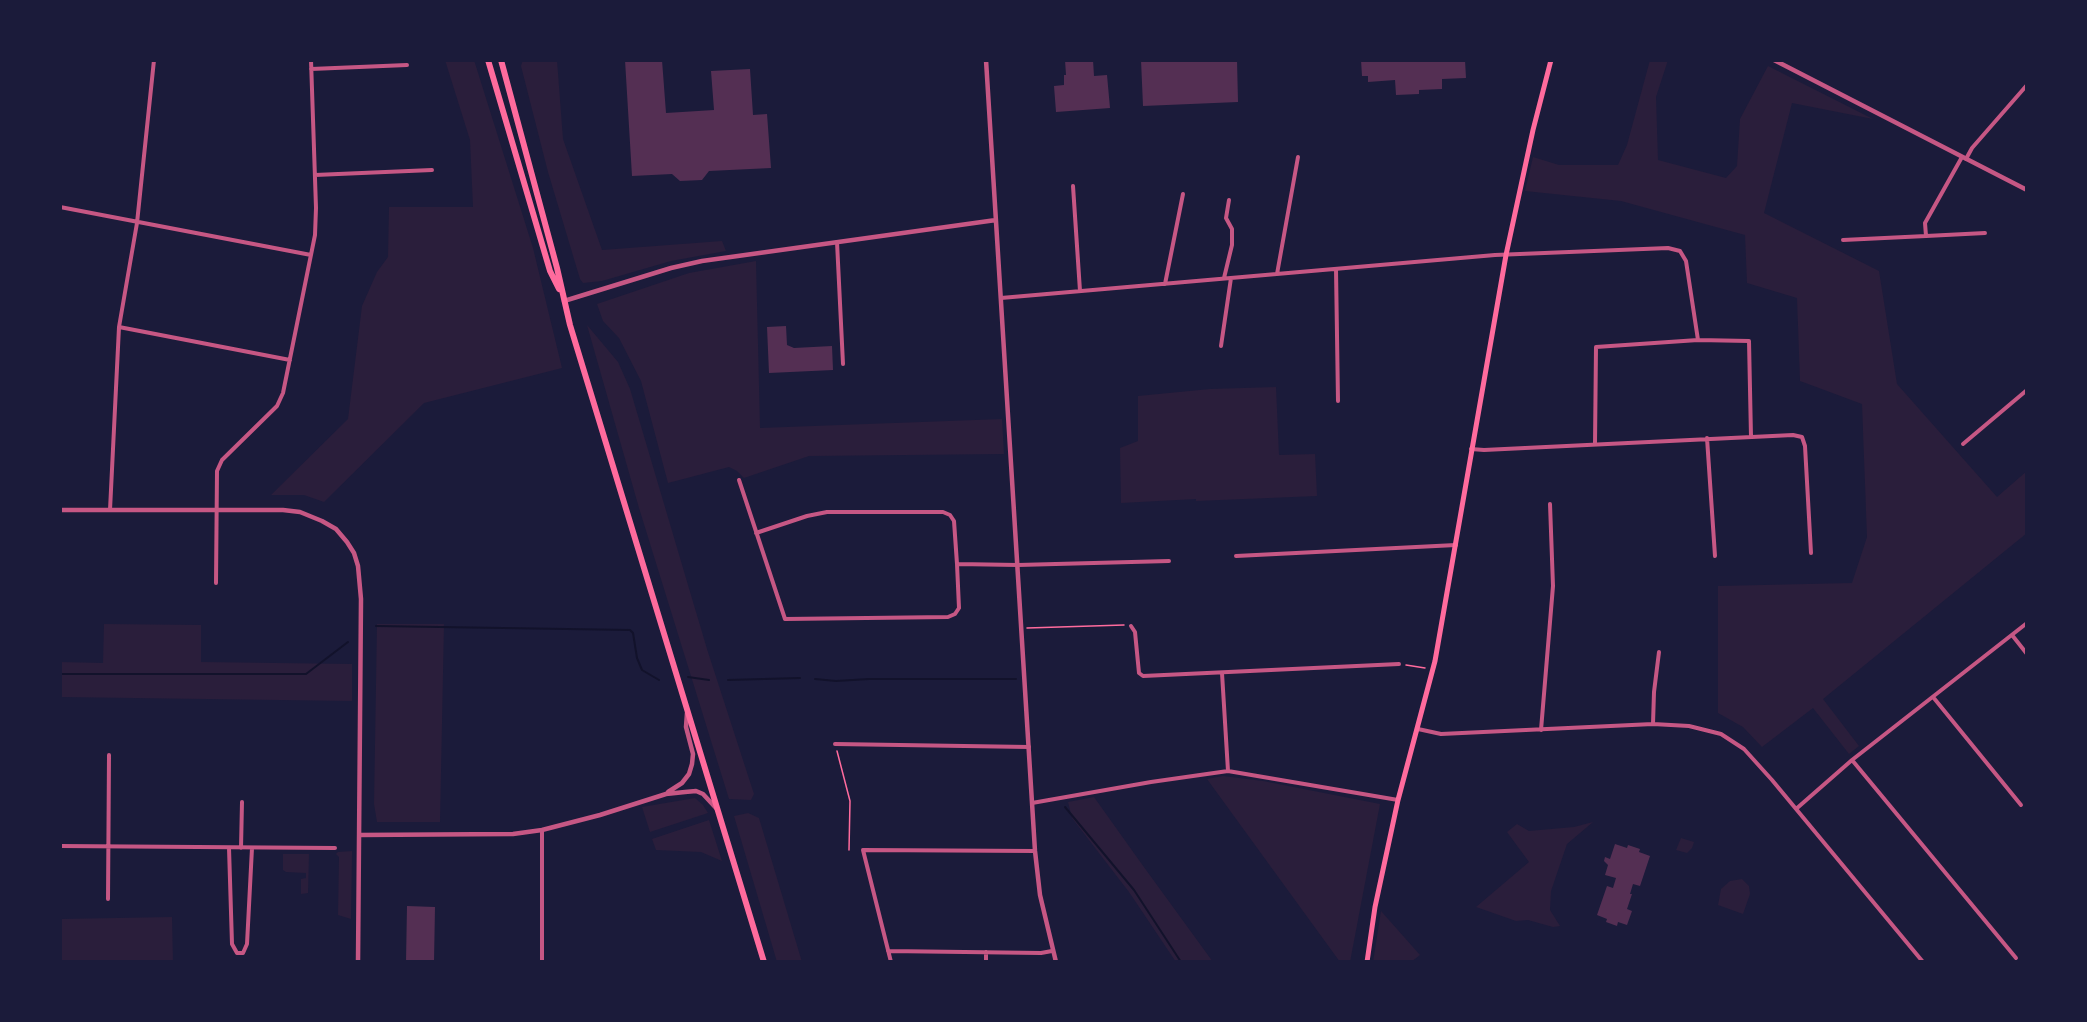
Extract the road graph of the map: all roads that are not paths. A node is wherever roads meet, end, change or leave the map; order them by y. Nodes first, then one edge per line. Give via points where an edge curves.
1 (154, 60) edge
2 (311, 60) edge
3 (488, 60) edge
4 (501, 60) edge
5 (986, 60) edge
6 (1551, 60) edge
7 (1774, 60) edge
8 (406, 65) dead end
9 (311, 69) junction
10 (2027, 85) edge
11 (1298, 157) dead end
12 (1964, 158) junction
13 (432, 170) dead end
14 (315, 175) junction
15 (1073, 186) dead end
16 (2027, 190) edge
17 (1183, 194) dead end
18 (1229, 200) dead end
19 (60, 207) edge
20 (996, 220) junction
21 (136, 223) junction
22 (1985, 233) dead end
23 (1926, 236) junction
24 (1843, 240) dead end
25 (837, 242) junction
26 (311, 255) junction
27 (1506, 255) junction
28 (1336, 269) junction
29 (1277, 274) junction
30 (1224, 278) junction
31 (1232, 278) junction
32 (1165, 284) junction
33 (1080, 291) junction
34 (1001, 298) junction
35 (564, 301) junction
36 (119, 327) junction
37 (1698, 340) junction
38 (1221, 346) dead end
39 (290, 360) junction
40 (843, 364) dead end
41 (2027, 390) edge
42 (1338, 401) dead end
43 (1751, 437) junction
44 (1707, 438) junction
45 (1595, 444) junction
46 (1963, 444) dead end
47 (1471, 449) junction
48 (739, 480) dead end
49 (1550, 504) dead end
50 (60, 510) edge
51 (110, 510) junction
52 (217, 511) junction
53 (756, 533) junction
54 (1456, 545) junction
55 (1811, 554) dead end
56 (1236, 556) dead end
57 (1715, 556) dead end
58 (1169, 561) dead end
59 (957, 564) junction
60 (1018, 565) junction
61 (216, 583) dead end
62 (2027, 624) edge
63 (1131, 626) road end
64 (2012, 635) junction
65 (1659, 652) dead end
66 (2027, 654) edge
67 (1399, 664) road end
68 (1222, 673) junction
69 (1933, 697) junction
70 (688, 710) junction
71 (1653, 724) junction
72 (1418, 729) junction
73 (1541, 730) junction
74 (835, 744) road end
75 (1029, 747) junction
76 (109, 755) dead end
77 (1852, 759) junction
78 (1228, 771) junction
79 (666, 794) junction
80 (1398, 800) junction
81 (242, 802) dead end
82 (1032, 803) junction
83 (2021, 805) dead end
84 (1796, 809) junction
85 (718, 810) junction
86 (542, 830) junction
87 (359, 835) junction
88 (60, 846) edge
89 (108, 847) junction
90 (229, 848) junction
91 (242, 848) junction
92 (252, 848) junction
93 (335, 848) dead end
94 (1035, 851) junction
95 (108, 899) dead end
96 (888, 951) junction
97 (1052, 951) junction
98 (986, 952) junction
99 (2016, 958) dead end
100 (358, 962) edge
101 (542, 962) edge
102 (764, 962) edge
103 (891, 962) edge
104 (986, 962) edge
105 (1056, 962) edge
106 (1367, 962) edge
107 (1923, 962) edge

1 - 21 street
2 - 9 street
3 - 35 highway via 550,271
4 - 35 highway
5 - 20 street
6 - 27 main road
7 - 12 street
8 - 9 street
9 - 14 street
10 - 12 street
11 - 29 street
12 - 16 street
12 - 23 street via 1925,223
13 - 14 street
14 - 26 street
15 - 33 street
17 - 32 street
18 - 30 street via 1226,218 1232,229 1232,246
19 - 21 street
20 - 25 street
20 - 34 street
21 - 26 street
21 - 36 street
22 - 23 street
23 - 24 street
25 - 35 street via 671,268
25 - 40 street
26 - 39 street
27 - 28 street
27 - 37 street via 1668,248 1680,251 1686,261
27 - 47 main road
28 - 29 street
28 - 42 street
29 - 31 street
30 - 31 street
30 - 32 street
31 - 38 street
32 - 33 street
33 - 34 street
34 - 60 street
35 - 70 highway
36 - 39 street
36 - 51 street
37 - 43 street via 1749,341
37 - 45 street via 1596,346
39 - 52 street via 277,406 222,459 217,471
41 - 46 street
43 - 44 street
43 - 55 street via 1802,437
44 - 45 street
44 - 57 street
45 - 47 street
47 - 54 main road
48 - 53 street
49 - 73 street via 1553,586
50 - 51 street
51 - 52 street
52 - 61 street
52 - 87 street via 283,510 312,516 336,529 354,553 361,599
53 - 59 street via 827,512 943,512 954,521
53 - 59 street via 785,619 948,617 959,608
54 - 56 street
54 - 72 main road
58 - 60 street
59 - 60 street
60 - 75 street
62 - 64 street
63 - 68 street via 1139,673 1143,676
64 - 66 street
64 - 69 street
65 - 71 street
67 - 68 street
68 - 78 street
69 - 77 street
69 - 83 street
70 - 79 street via 686,727 692,764 682,783
70 - 85 highway
71 - 73 street
71 - 84 street via 1702,728 1730,739 1744,749
72 - 73 street via 1441,734
72 - 80 main road
74 - 75 street
75 - 82 street
76 - 89 street
77 - 84 street
77 - 99 street
78 - 80 street
78 - 82 street
79 - 85 street via 696,791
79 - 86 street
80 - 106 main road
81 - 91 street
82 - 94 street
84 - 107 street
85 - 102 highway
86 - 87 street via 513,834
86 - 101 street
87 - 100 street
88 - 89 street
89 - 90 street
89 - 95 street
90 - 91 street
90 - 92 street via 232,944 237,953 243,953 247,944
91 - 92 street
92 - 93 street
94 - 96 street via 863,850
94 - 97 street
96 - 98 street
96 - 103 street
97 - 98 street
97 - 105 street
98 - 104 street

